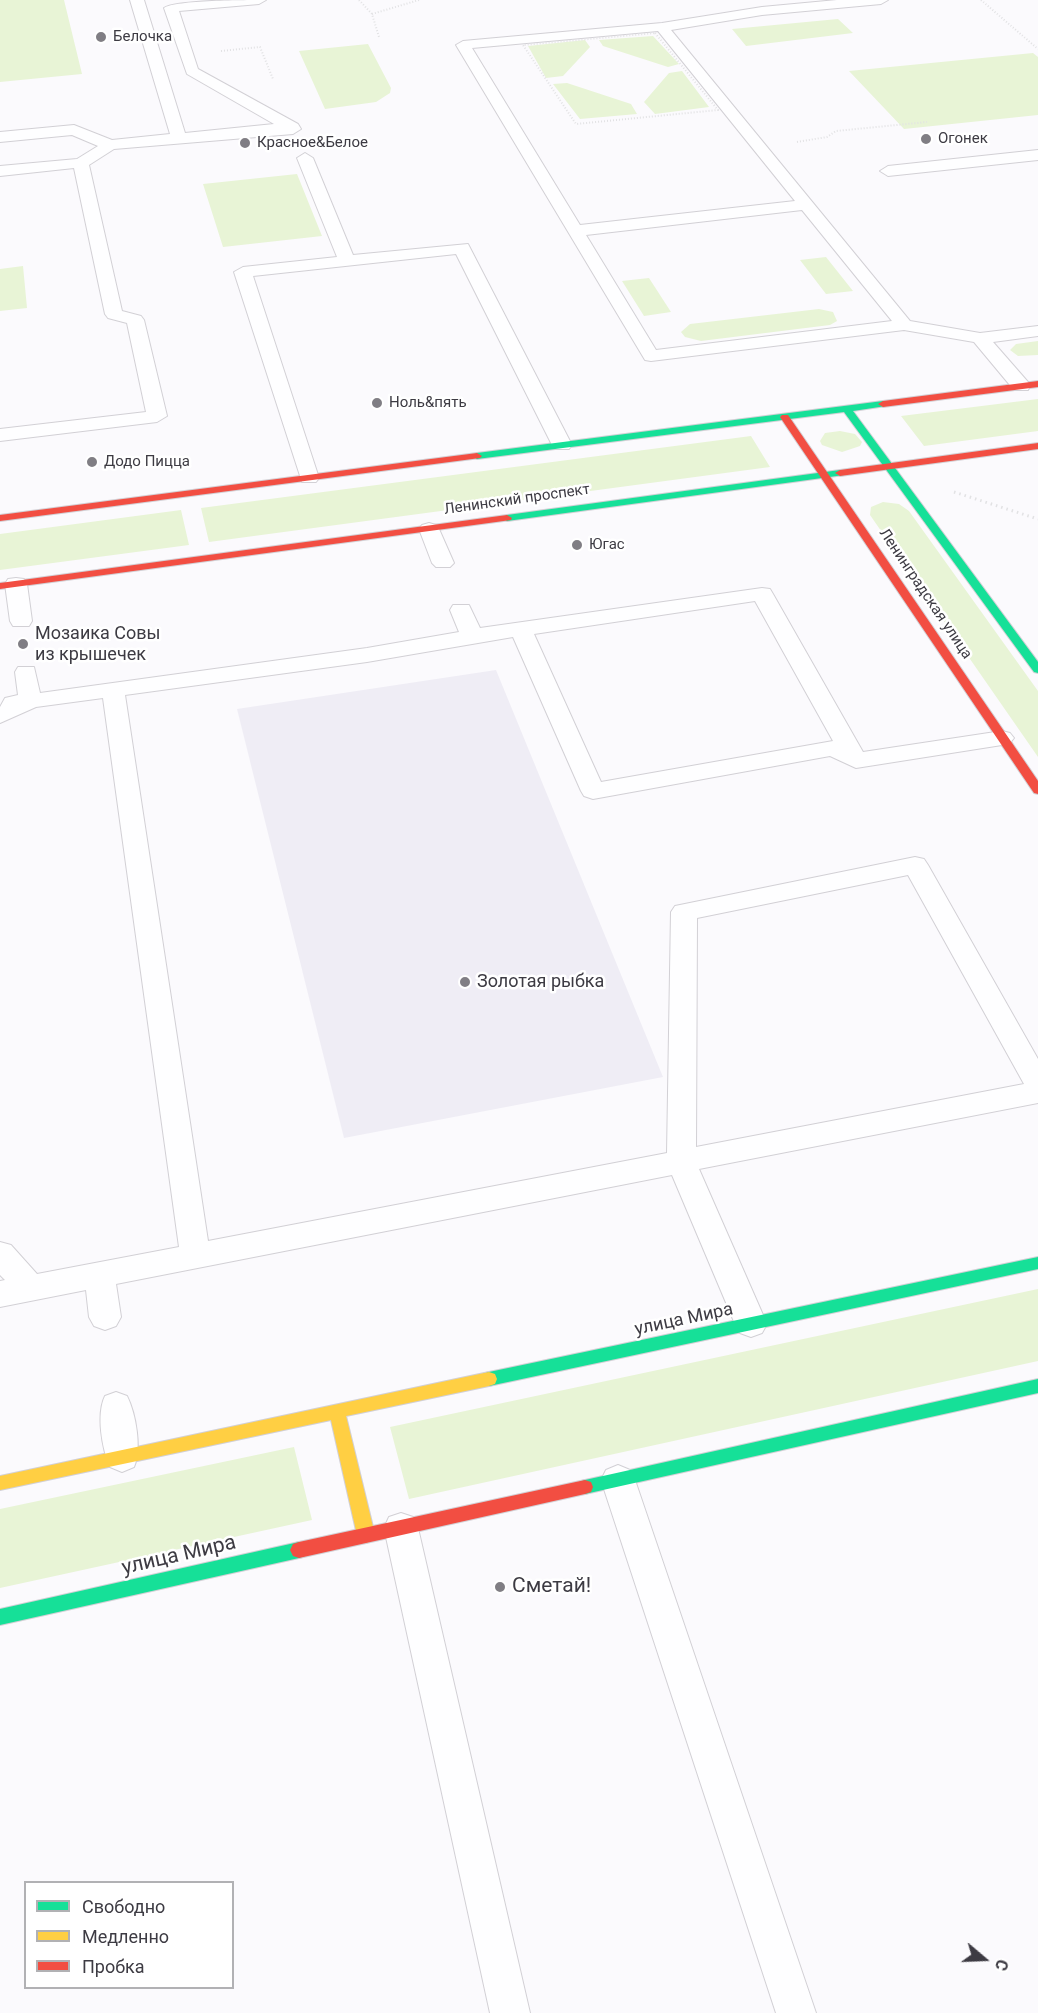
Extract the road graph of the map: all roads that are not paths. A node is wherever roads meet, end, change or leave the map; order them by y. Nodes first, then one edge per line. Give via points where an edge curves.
1 (137, 0) edge
2 (259, 0) edge
3 (752, 0) edge
4 (881, 0) edge
5 (762, 11) junction
6 (659, 30) junction
7 (0, 137) edge
8 (179, 138) junction
9 (110, 145) junction
10 (1038, 155) edge
11 (305, 158) dead end
12 (81, 163) junction
13 (0, 171) edge
14 (888, 171) dead end
15 (806, 205) junction
16 (575, 231) junction
17 (347, 261) junction
18 (904, 325) junction
19 (1038, 331) edge
20 (980, 338) junction
21 (1030, 385) edge
22 (847, 409) junction
23 (785, 417) junction
24 (0, 435) edge
25 (562, 446) junction
26 (1038, 446) edge
27 (889, 466) junction
28 (825, 475) junction
29 (309, 478) junction
30 (0, 518) edge
31 (429, 529) junction
32 (443, 563) dead end
33 (8, 585) edge
34 (461, 610) dead end
35 (21, 621) dead end
36 (521, 629) junction
37 (472, 636) junction
38 (1038, 670) edge
39 (26, 672) dead end
40 (113, 688) junction
41 (30, 700) junction
42 (0, 705) edge
43 (0, 716) edge
44 (1002, 738) junction
45 (856, 761) junction
46 (1038, 790) edge
47 (1038, 1084) edge
48 (1038, 1092) edge
49 (681, 1162) junction
50 (0, 1254) edge
51 (195, 1256) junction
52 (1038, 1263) edge
53 (99, 1275) junction
54 (30, 1288) junction
55 (0, 1294) edge
56 (105, 1317) dead end
57 (751, 1324) junction
58 (1038, 1386) edge
59 (116, 1406) dead end
60 (338, 1412) junction
61 (122, 1457) junction
62 (618, 1480) junction
63 (0, 1483) edge
64 (384, 1532) junction
65 (0, 1617) edge
66 (510, 2013) edge
67 (796, 2013) edge

1 - 8 lane
2 - 8 lane via 171,8 192,72 294,131
3 - 5 lane
4 - 5 lane
5 - 6 lane
6 - 15 lane
6 - 16 lane via 463,45
7 - 9 lane via 74,130
8 - 9 lane
9 - 12 lane
10 - 14 lane
11 - 17 lane
12 - 13 lane
12 - 24 lane via 114,314 135,320 157,416
15 - 16 lane
15 - 18 lane
16 - 18 lane via 651,356
17 - 25 lane via 462,248
17 - 29 lane via 243,272
18 - 20 lane
19 - 20 lane
20 - 21 lane
21 - 22 street
22 - 23 street
22 - 27 street
23 - 25 street
23 - 28 street, Ленинградская улица
25 - 29 street
26 - 27 street, Ленинский проспект
27 - 28 street, Ленинский проспект
27 - 38 street
28 - 31 street, Ленинский проспект
28 - 44 street, Ленинградская улица
29 - 30 street
31 - 32 lane
31 - 33 street, Ленинский проспект
33 - 35 lane
34 - 37 lane
36 - 37 lane
36 - 45 lane via 762,594
36 - 45 lane via 593,791 834,748
37 - 40 lane via 367,655
39 - 41 lane
40 - 41 lane
40 - 51 lane
41 - 42 lane
41 - 43 lane
44 - 45 lane
44 - 46 street, Ленинградская улица
47 - 49 lane via 915,865 684,912
48 - 49 lane
49 - 51 lane
49 - 57 lane
50 - 54 lane
51 - 53 lane
52 - 57 street, улица Мира
53 - 54 lane
53 - 56 lane
54 - 55 lane
57 - 60 street, улица Мира
58 - 62 street, улица Мира
59 - 61 lane
60 - 61 street, улица Мира
60 - 64 street
61 - 63 street, улица Мира
62 - 64 street, улица Мира
62 - 67 lane
64 - 65 street, улица Мира
64 - 66 lane

